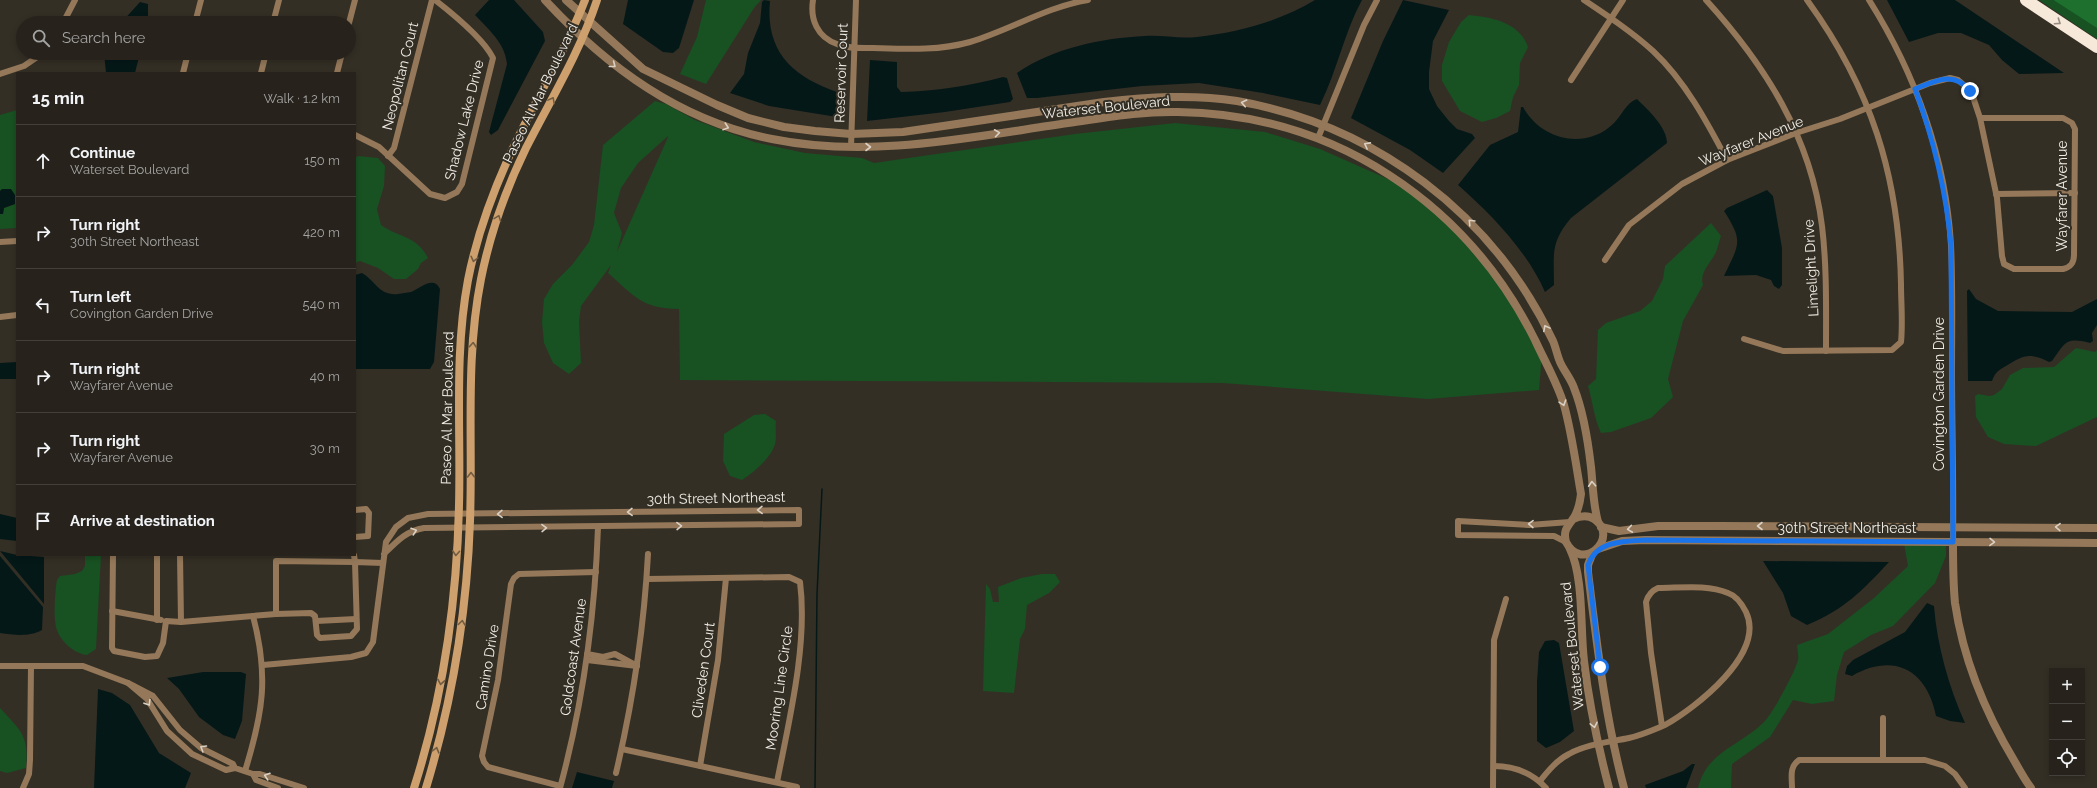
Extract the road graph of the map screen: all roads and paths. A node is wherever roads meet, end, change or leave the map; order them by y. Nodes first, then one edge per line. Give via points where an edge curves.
1 (201, 0) edge
2 (279, 0) edge
3 (355, 0) edge
4 (433, 0) edge
5 (545, 0) edge
6 (566, 0) edge
7 (585, 0) edge
8 (597, 0) edge
9 (813, 0) edge
10 (856, 0) edge
11 (1088, 0) edge
12 (1377, 0) edge
13 (1584, 0) edge
14 (1623, 0) edge
15 (1706, 0) edge
16 (1807, 0) edge
17 (1869, 0) edge
18 (2026, 0) edge
19 (1078, 1) edge
20 (74, 3) edge
21 (580, 12) junction
22 (68, 16) edge
23 (197, 16) edge
24 (275, 16) edge
25 (351, 16) edge
26 (1611, 18) junction
27 (590, 23) junction
28 (573, 31) junction
29 (583, 39) junction
30 (854, 47) junction
31 (2097, 47) edge
32 (33, 60) edge
33 (186, 60) edge
34 (264, 60) edge
35 (340, 60) edge
36 (183, 72) edge
37 (261, 72) edge
38 (337, 72) edge
39 (0, 74) edge
40 (1571, 80) dead end
41 (1915, 89) junction
42 (1868, 107) junction
43 (1980, 118) junction
44 (1323, 125) junction
45 (1796, 133) junction
46 (851, 134) junction
47 (356, 136) edge
48 (1318, 138) junction
49 (851, 147) junction
50 (388, 156) junction
51 (1727, 160) junction
52 (2075, 193) junction
53 (1996, 194) junction
54 (16, 241) edge
55 (0, 242) edge
56 (1605, 260) dead end
57 (16, 315) edge
58 (0, 317) edge
59 (1744, 339) dead end
60 (1826, 351) junction
61 (356, 510) edge
62 (459, 514) junction
63 (470, 514) junction
64 (1571, 521) junction
65 (1600, 525) junction
66 (1953, 526) junction
67 (598, 527) junction
68 (458, 528) junction
69 (470, 528) junction
70 (2097, 528) edge
71 (356, 537) edge
72 (1953, 542) junction
73 (2097, 543) edge
74 (1568, 545) junction
75 (1596, 550) junction
76 (384, 554) junction
77 (648, 554) dead end
78 (113, 556) edge
79 (157, 556) edge
80 (180, 556) edge
81 (276, 558) edge
82 (354, 558) edge
83 (383, 563) junction
84 (596, 572) junction
85 (726, 578) junction
86 (647, 579) junction
87 (1506, 599) dead end
88 (112, 611) junction
89 (276, 614) junction
90 (253, 616) junction
91 (356, 619) junction
92 (157, 620) junction
93 (166, 621) junction
94 (316, 621) junction
95 (181, 622) junction
96 (587, 657) junction
97 (263, 665) junction
98 (0, 666) edge
99 (31, 666) junction
100 (637, 666) junction
101 (128, 683) junction
102 (1883, 718) dead end
103 (1662, 726) junction
104 (1613, 741) junction
105 (1598, 744) junction
106 (622, 749) junction
107 (1883, 759) junction
108 (700, 766) junction
109 (1494, 766) junction
110 (235, 768) junction
111 (245, 771) junction
112 (616, 773) dead end
113 (253, 774) junction
114 (1540, 781) junction
115 (777, 782) junction
116 (560, 787) edge
117 (797, 787) edge
118 (23, 788) edge
119 (278, 788) edge
120 (304, 788) edge
121 (414, 788) edge
122 (426, 788) edge
123 (1493, 788) edge
124 (1546, 788) edge
125 (1609, 788) edge
126 (1624, 788) edge
127 (1792, 788) edge
128 (1965, 788) edge
129 (2031, 788) edge

1 - 23 street
2 - 24 street
3 - 25 street
4 - 50 street, Neopolitan Court via 394,148
4 - 50 street, Shadow Lake Drive via 473,34 493,58 462,184 452,197 430,194
5 - 28 street, Waterset Boulevard
6 - 21 street, Waterset Boulevard
7 - 21 main road, Paseo Al Mar Boulevard
8 - 27 main road, Paseo Al Mar Boulevard
9 - 30 street via 814,23 819,32 836,44
10 - 30 street, Reservoir Court
11 - 19 street
12 - 44 street via 1364,25
13 - 26 street
14 - 26 street
15 - 45 street, Limelight Drive via 1746,46 1782,102
16 - 42 street via 1843,55
17 - 41 street, Covington Garden Drive via 1899,52
18 -> 31 highway
19 - 30 street via 1037,14 970,42 917,50
20 - 22 street
21 - 27 street, Waterset Boulevard
21 - 28 main road, Paseo Al Mar Boulevard
26 - 40 street
26 - 51 street via 1654,52 1680,82 1710,126
27 - 29 main road, Paseo Al Mar Boulevard
27 - 46 street, Waterset Boulevard via 643,69 690,94 748,118 784,127
28 - 29 street, Waterset Boulevard
28 -> 62 main road, Paseo Al Mar Boulevard via 508,159 481,230 468,279 458,376
29 -> 49 street, Waterset Boulevard via 630,78 694,114 729,128 771,139 809,145
63 -> 29 main road, Paseo Al Mar Boulevard via 471,375 474,330 481,280 492,232 526,148
30 - 46 street, Reservoir Court
32 - 39 street via 24,66
33 - 36 street
34 - 37 street
35 - 38 street
41 - 42 street, Wayfarer Avenue
41 - 43 street, Wayfarer Avenue via 1939,80 1958,80 1970,91
41 - 66 street, Covington Garden Drive via 1928,123 1940,168 1950,240
42 - 45 street, Wayfarer Avenue
42 - 60 street via 1888,170 1898,224 1900,342 1892,350
43 - 52 street, Wayfarer Avenue via 2070,120 2075,129
43 - 53 street, Wayfarer Avenue
44 -> 46 street, Waterset Boulevard via 1284,112 1236,101 1153,97 904,132
44 - 48 street
65 -> 44 street, Waterset Boulevard via 1594,505 1586,434 1575,388 1561,363 1551,337 1519,282 1500,255 1469,220 1437,191 1384,154
45 - 51 street, Wayfarer Avenue
45 - 60 street, Limelight Drive via 1813,177 1822,226 1826,280
46 - 49 street, Reservoir Court
47 - 50 street, Shadow Lake Drive via 379,147
49 -> 48 street, Waterset Boulevard via 898,147 1128,115 1178,112 1246,119 1297,130
48 -> 64 street, Waterset Boulevard via 1392,177 1422,198 1468,240 1506,289 1542,354 1564,404 1581,494 1579,506
51 - 56 street, Wayfarer Avenue via 1682,184 1629,225
52 - 53 street
52 - 53 street, Wayfarer Avenue via 2074,260 2070,266 2063,269 2014,269 2004,264
54 - 55 street
57 - 58 street
59 - 60 street via 1783,351
61 - 71 street via 366,510 369,513 368,536
62 - 63 street, 30th Street Northeast
62 - 68 main road, Paseo Al Mar Boulevard
62 - 76 street, 30th Street Northeast via 422,514 408,518 396,527 386,542
67 -> 63 street, 30th Street Northeast via 799,524 799,510
63 - 69 main road, Paseo Al Mar Boulevard
64 - 65 street via 1580,516 1588,516
64 - 74 street via 1565,532
64 -> 74 street via 1530,525 1458,521 1458,535 1554,536
66 -> 65 street, 30th Street Northeast via 1665,526 1619,531
65 - 75 street via 1602,540
70 -> 66 street, 30th Street Northeast
66 - 72 street, Covington Garden Drive
69 -> 67 street, 30th Street Northeast
67 - 84 street, Goldcoast Avenue
68 - 69 street, 30th Street Northeast
76 -> 68 street, 30th Street Northeast via 401,536 413,530
68 -> 121 main road, Paseo Al Mar Boulevard via 454,588 444,664
122 -> 69 main road, Paseo Al Mar Boulevard via 446,715 457,655 466,593
72 -> 73 street, 30th Street Northeast
72 - 75 street, 30th Street Northeast via 1645,540 1622,541
72 - 129 street, Covington Garden Drive via 1956,603 1972,668 1986,708
74 - 75 street via 1579,554
74 -> 105 street, Waterset Boulevard via 1577,570 1584,662
75 - 104 street, Waterset Boulevard via 1588,565 1588,572 1603,689
76 - 83 street, 30th Street Northeast
77 - 86 street
78 - 88 street
79 - 92 street
80 - 95 street
81 - 82 street
81 - 89 street
82 - 83 street
82 - 91 street
83 - 97 street, 30th Street Northeast via 373,642 366,653 351,657
84 - 96 street, Goldcoast Avenue
84 - 116 street, Camino Drive via 519,574 514,578 511,584 498,680 482,756 488,767
85 - 86 street, Mooring Line Circle
85 - 108 street, Cliveden Court via 718,660
85 - 115 street, Mooring Line Circle via 789,577 800,582 800,633 796,671
86 - 100 street
87 - 109 street via 1494,640
88 - 92 street
88 - 93 street via 114,651 145,657 157,656 161,651
89 - 90 street
89 - 94 street via 311,613
90 - 95 street
90 - 97 street
91 - 94 street
91 - 94 street via 356,629 351,636 320,638 317,635
92 - 93 street
93 - 95 street
96 - 100 street
96 - 100 street via 615,654
96 - 116 street, Goldcoast Avenue via 574,730
97 - 111 street via 259,726
98 - 99 street
99 - 101 street via 83,666
99 - 118 street via 30,760 29,774
100 - 106 street
110 -> 101 street via 233,764 201,748 180,730 152,696
101 -> 110 street via 147,699 167,731 192,754 226,770
102 - 107 street
103 - 103 street via 1651,653 1647,596 1658,588 1706,588 1730,593 1742,604 1750,622 1743,650 1720,683 1700,702
103 - 104 street
104 - 105 street
104 - 126 street, Waterset Boulevard
105 - 114 street via 1568,754 1557,761
105 - 125 street, Waterset Boulevard
106 - 108 street
106 - 112 street
107 - 127 street via 1799,760 1793,766
107 - 128 street via 1936,761 1955,774
108 - 115 street
109 - 114 street via 1513,768
109 - 123 street
110 - 111 street
111 - 113 street
113 - 119 street via 256,780
120 -> 113 street
114 - 124 street
115 - 117 street

